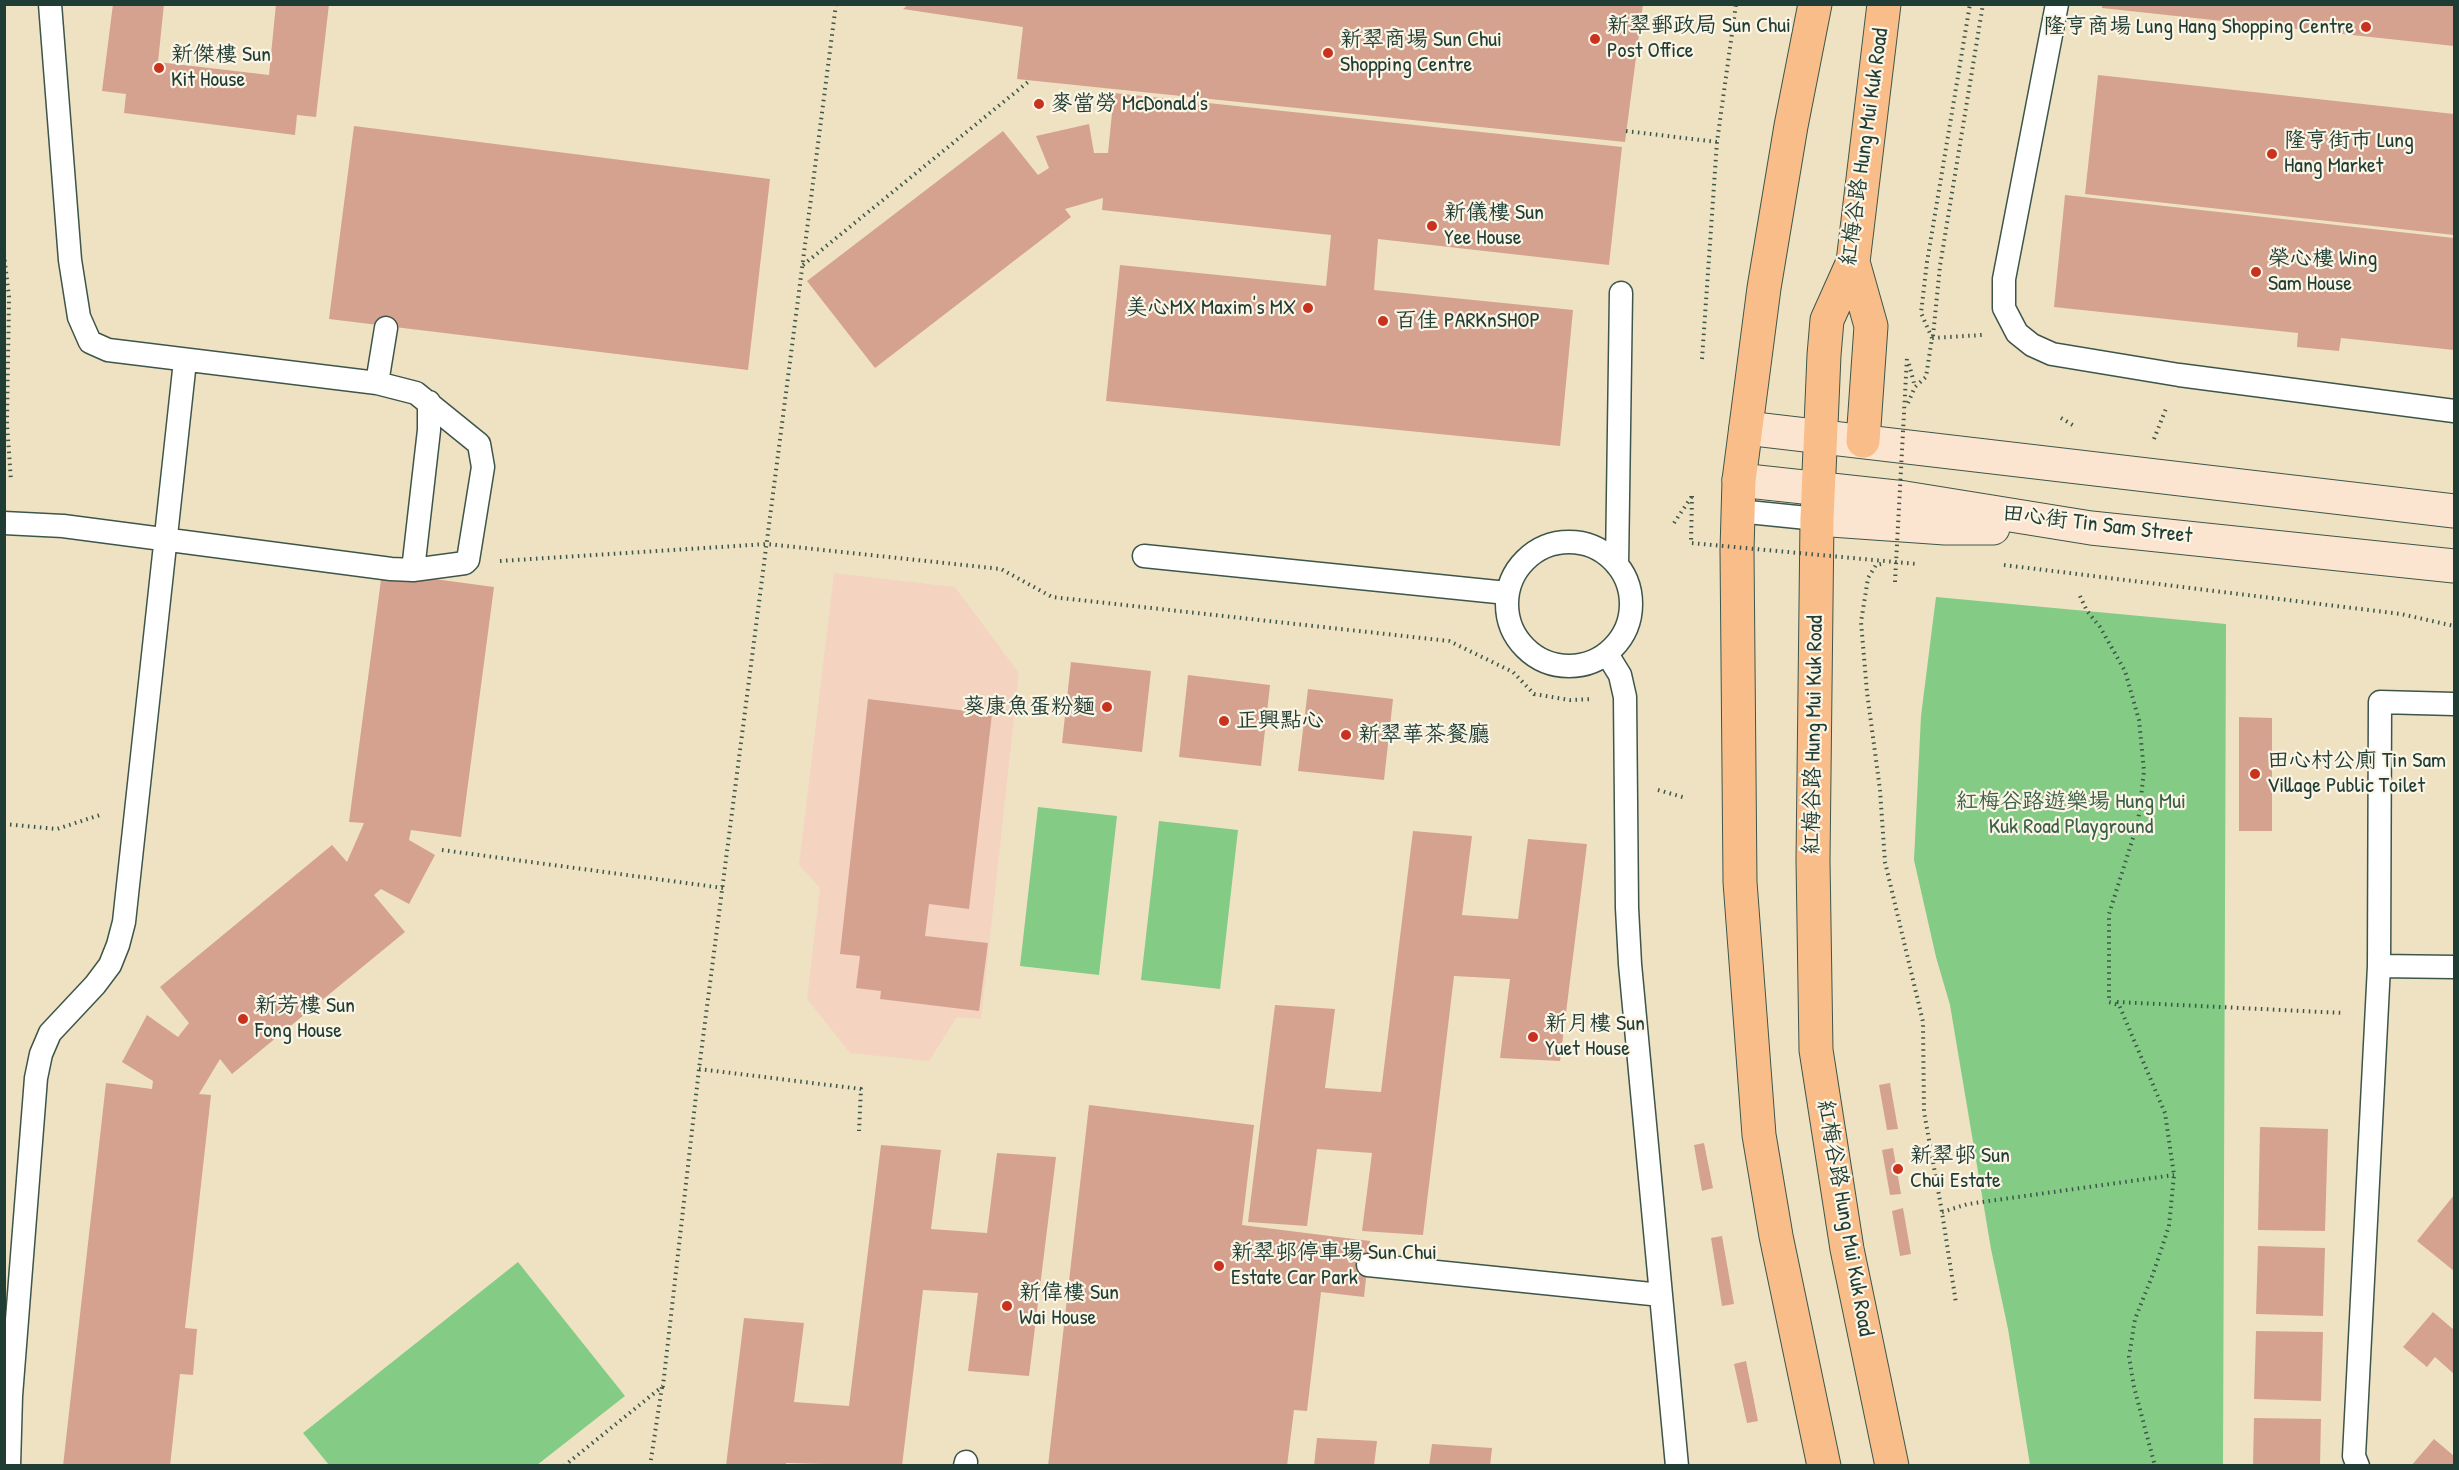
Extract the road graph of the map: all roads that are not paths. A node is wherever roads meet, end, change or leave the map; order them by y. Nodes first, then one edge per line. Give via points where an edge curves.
1 (50, 4) edge
2 (1815, 4) edge
3 (1884, 4) edge
4 (2057, 4) edge
5 (1853, 262) junction
6 (1621, 293) dead end
7 (386, 328) dead end
8 (185, 361) junction
9 (377, 383) junction
10 (429, 402) junction
11 (2454, 411) edge
12 (1746, 428) junction
13 (1822, 436) junction
14 (1863, 441) junction
15 (1739, 495) junction
16 (1818, 504) junction
17 (2454, 511) edge
18 (4, 523) edge
19 (164, 539) junction
20 (1144, 556) dead end
21 (1617, 565) junction
22 (2454, 566) edge
23 (413, 570) junction
24 (1507, 592) junction
25 (1607, 654) junction
26 (2454, 704) edge
27 (2379, 966) junction
28 (2454, 967) edge
29 (1368, 1265) dead end
30 (1661, 1295) junction
31 (9, 1466) edge
32 (1677, 1466) edge
33 (1824, 1466) edge
34 (1892, 1466) edge
35 (2358, 1466) edge

1 - 8 lane via 70,260 83,330 90,342 108,350
2 - 12 main road via 1766,276
3 - 5 main road, 紅梅谷路 Hung Mui Kuk Road
4 - 11 lane via 2004,279 2004,308 2017,333 2052,354
5 - 13 main road, 紅梅谷路 Hung Mui Kuk Road via 1827,320
5 - 14 main road via 1872,326
6 - 21 lane
7 - 9 lane
8 - 9 lane
8 - 19 lane
9 - 10 lane via 416,393
10 - 23 lane
10 - 23 lane via 479,444 483,467 471,553 465,563
12 - 13 main road
12 - 15 main road
13 - 14 main road
13 - 16 main road, 紅梅谷路 Hung Mui Kuk Road
14 - 17 main road
15 - 16 main road
15 - 33 main road via 1740,882 1759,1135
16 - 22 main road, 田心街 Tin Sam Street via 1944,528 2091,528
16 - 34 main road, 紅梅谷路 Hung Mui Kuk Road via 1813,860 1816,1050 1847,1249
18 - 19 lane
19 - 23 lane
19 - 31 lane via 124,922 110,965 50,1033 36,1078
20 - 24 lane
21 - 24 lane via 1602,552 1583,544 1563,542 1543,547 1527,558 1514,574
21 - 25 lane via 1627,582 1631,601 1629,621 1621,639
24 - 25 lane via 1506,614 1527,651 1546,662 1567,667 1588,664
25 - 30 lane via 1620,675 1625,697 1630,964
26 - 27 lane via 2380,702
27 - 28 lane
27 - 35 lane via 2354,1456
29 - 30 lane
30 - 32 lane

